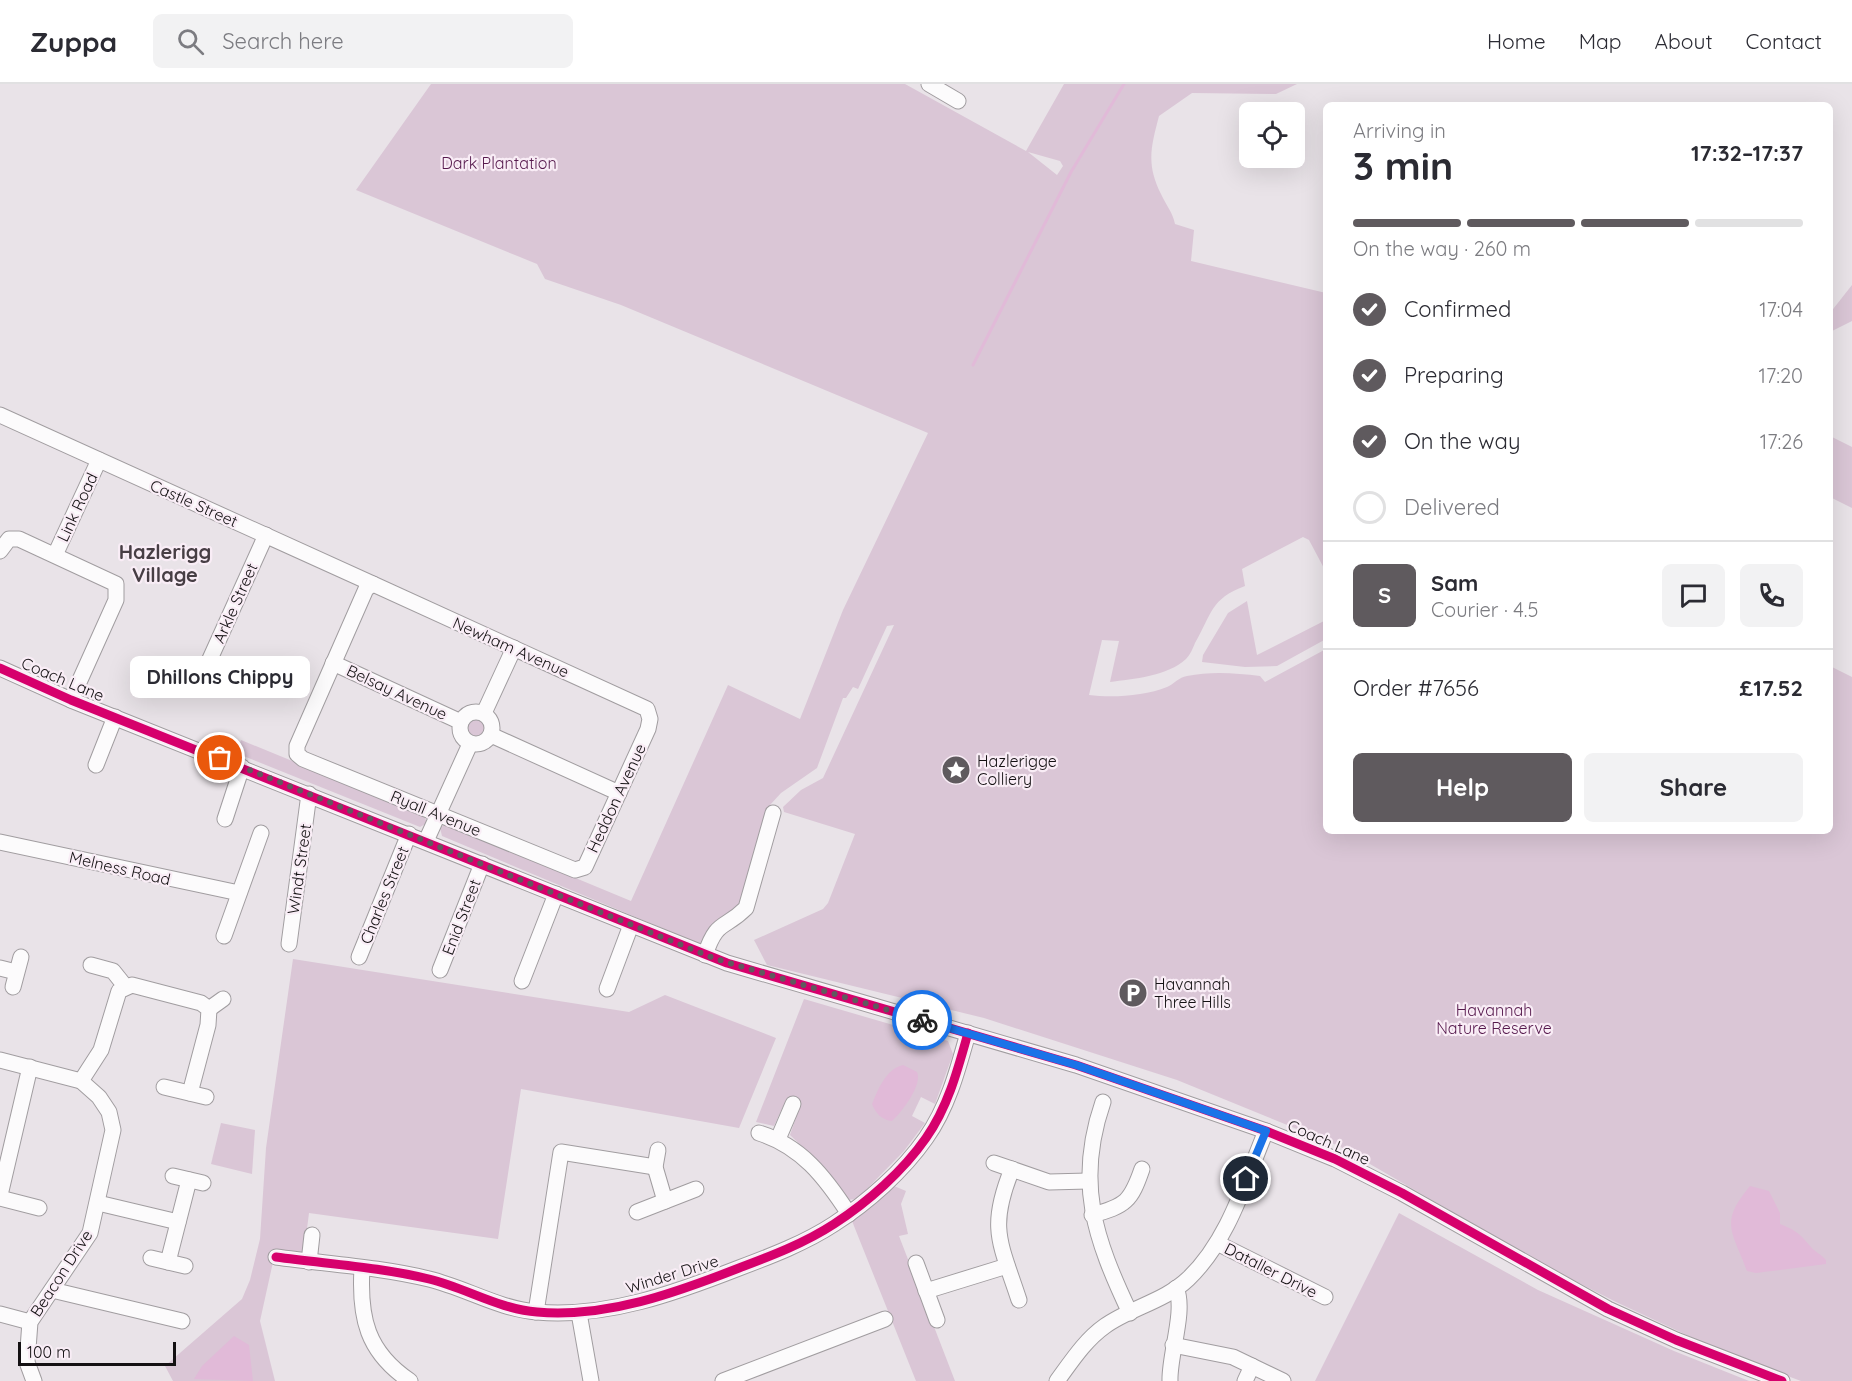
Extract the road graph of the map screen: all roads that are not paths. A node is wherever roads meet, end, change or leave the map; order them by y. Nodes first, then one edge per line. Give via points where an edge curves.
1 (929, 84) edge
2 (958, 101) dead end
3 (7, 418) edge
4 (99, 460) junction
5 (266, 536) junction
6 (0, 551) edge
7 (55, 555) junction
8 (369, 587) junction
9 (514, 648) junction
10 (333, 663) junction
11 (0, 668) edge
12 (205, 670) dead end
13 (70, 700) junction
14 (484, 713) junction
15 (115, 717) junction
16 (650, 719) joint
17 (461, 722) junction
18 (491, 735) junction
19 (470, 744) junction
20 (96, 765) dead end
21 (242, 767) junction
22 (619, 793) junction
23 (309, 794) junction
24 (773, 813) dead end
25 (437, 814) junction
26 (225, 819) dead end
27 (261, 833) dead end
28 (409, 834) junction
29 (426, 841) junction
30 (0, 842) edge
31 (482, 864) junction
32 (575, 870) joint
33 (239, 893) junction
34 (556, 894) junction
35 (632, 925) junction
36 (224, 936) dead end
37 (289, 944) dead end
38 (705, 955) junction
39 (21, 957) dead end
40 (359, 957) dead end
41 (91, 965) dead end
42 (0, 968) edge
43 (440, 970) dead end
44 (522, 981) dead end
45 (125, 986) junction
46 (607, 988) dead end
47 (224, 999) dead end
48 (209, 1009) junction
49 (968, 1033) junction
50 (0, 1060) edge
51 (30, 1067) junction
52 (81, 1081) junction
53 (164, 1088) dead end
54 (190, 1094) junction
55 (206, 1097) dead end
56 (1103, 1102) dead end
57 (793, 1104) dead end
58 (1266, 1131) junction
59 (759, 1133) dead end
60 (778, 1139) junction
61 (658, 1150) dead end
62 (994, 1163) dead end
63 (656, 1167) junction
64 (1142, 1168) dead end
65 (1012, 1169) junction
66 (173, 1176) dead end
67 (1088, 1181) junction
68 (696, 1189) dead end
69 (0, 1197) edge
70 (665, 1201) junction
71 (98, 1203) junction
72 (39, 1208) dead end
73 (637, 1212) dead end
74 (849, 1214) junction
75 (1092, 1215) junction
76 (178, 1222) junction
77 (312, 1235) dead end
78 (1217, 1243) junction
79 (276, 1257) dead end
80 (151, 1258) dead end
81 (168, 1262) junction
82 (309, 1262) junction
83 (916, 1263) dead end
84 (184, 1266) dead end
85 (1008, 1266) junction
86 (362, 1268) junction
87 (1176, 1288) junction
88 (52, 1290) junction
89 (926, 1291) junction
90 (1325, 1297) dead end
91 (1018, 1300) dead end
92 (536, 1312) junction
93 (579, 1313) junction
94 (1130, 1313) junction
95 (0, 1314) edge
96 (885, 1319) dead end
97 (937, 1320) dead end
98 (30, 1322) junction
99 (174, 1324) dead end
100 (1173, 1345) junction
101 (1252, 1366) junction
102 (761, 1374) edge
103 (402, 1379) edge
104 (34, 1381) edge
105 (591, 1381) edge
106 (723, 1381) edge
107 (1057, 1381) edge
108 (1170, 1381) edge
109 (1245, 1381) edge
110 (1283, 1381) edge
111 (1782, 1381) edge

1 - 2 street
3 - 4 street, Castle Street
4 - 5 street, Castle Street
4 - 7 street, Link Road
5 - 8 street, Castle Street
5 - 12 street, Arkle Street
6 - 7 street via 13,538
7 - 13 street via 111,580 118,589
8 - 9 street, Newham Avenue
8 - 10 street
9 - 14 street
9 - 16 street, Newham Avenue via 647,708
10 - 17 street, Belsay Avenue
10 - 25 street, Ryall Avenue via 297,754
11 - 13 street, Coach Lane
13 - 15 street, Coach Lane
14 - 17 street via 474,711
14 - 18 street via 491,720
15 - 20 street
15 - 21 street, Coach Lane
16 - 22 street, Heddon Avenue
17 - 19 street via 460,731
18 - 19 street via 479,744
18 - 22 street
19 - 25 street
21 - 23 street, Coach Lane
21 - 26 street
22 - 32 street, Heddon Avenue via 585,867
23 - 28 street, Coach Lane
23 - 37 street, Windt Street
24 - 38 street via 746,908 719,926
25 - 29 street
25 - 32 street, Ryall Avenue
27 - 33 street
28 - 29 street, Coach Lane
28 - 40 street, Charles Street
29 - 31 street, Coach Lane
30 - 33 street, Melness Road
31 - 34 street, Coach Lane
31 - 43 street, Enid Street
33 - 36 street
34 - 35 street, Coach Lane
34 - 44 street
35 - 38 street, Coach Lane
35 - 46 street
38 - 49 street, Coach Lane via 774,979
39 - 42 street via 15,980
41 - 45 street via 113,971
45 - 48 street
45 - 52 street via 119,991 101,1050
47 - 48 street
48 - 54 street
49 - 58 street, Coach Lane via 1076,1065
49 - 74 street, Winder Drive via 945,1107 927,1137 905,1164
50 - 51 street, Beacon Drive
51 - 52 street, Beacon Drive
51 - 69 street
52 - 71 street, Beacon Drive via 99,1097 114,1130
53 - 54 street
54 - 55 street
56 - 67 street via 1091,1145
57 - 60 street
58 - 78 street, Dataller Drive
58 - 111 street, Coach Lane via 1335,1159 1402,1193 1608,1309
59 - 60 street
60 - 74 street via 806,1159
61 - 63 street
62 - 65 street
63 - 70 street
63 - 92 street via 561,1152
64 - 75 street via 1133,1195 1119,1206
65 - 67 street via 1049,1182
65 - 85 street via 997,1219
66 - 76 street via 196,1182
67 - 75 street
68 - 70 street
69 - 72 street
70 - 73 street
71 - 76 street
71 - 88 street, Beacon Drive via 90,1233
74 - 93 street, Winder Drive via 814,1237 687,1288 641,1302
75 - 94 street via 1101,1248
76 - 81 street
77 - 82 street
78 - 87 street, Dataller Drive
78 - 90 street, Dataller Drive
79 - 82 street, Winder Drive
80 - 81 street
81 - 84 street
82 - 86 street, Winder Drive
83 - 89 street
85 - 89 street
85 - 91 street
86 - 92 street, Winder Drive via 447,1283 514,1309
86 - 103 street via 361,1309 369,1335
87 - 94 street, Dataller Drive
87 - 100 street via 1180,1302
88 - 98 street, Beacon Drive
88 - 99 street
89 - 97 street
92 - 93 street, Winder Drive
93 - 105 street
94 - 107 street, Dataller Drive via 1093,1336
95 - 98 street
96 - 102 street
98 - 104 street, Beacon Drive via 27,1362
100 - 101 street via 1223,1354
100 - 108 street
101 - 109 street
101 - 110 street
102 - 106 street

